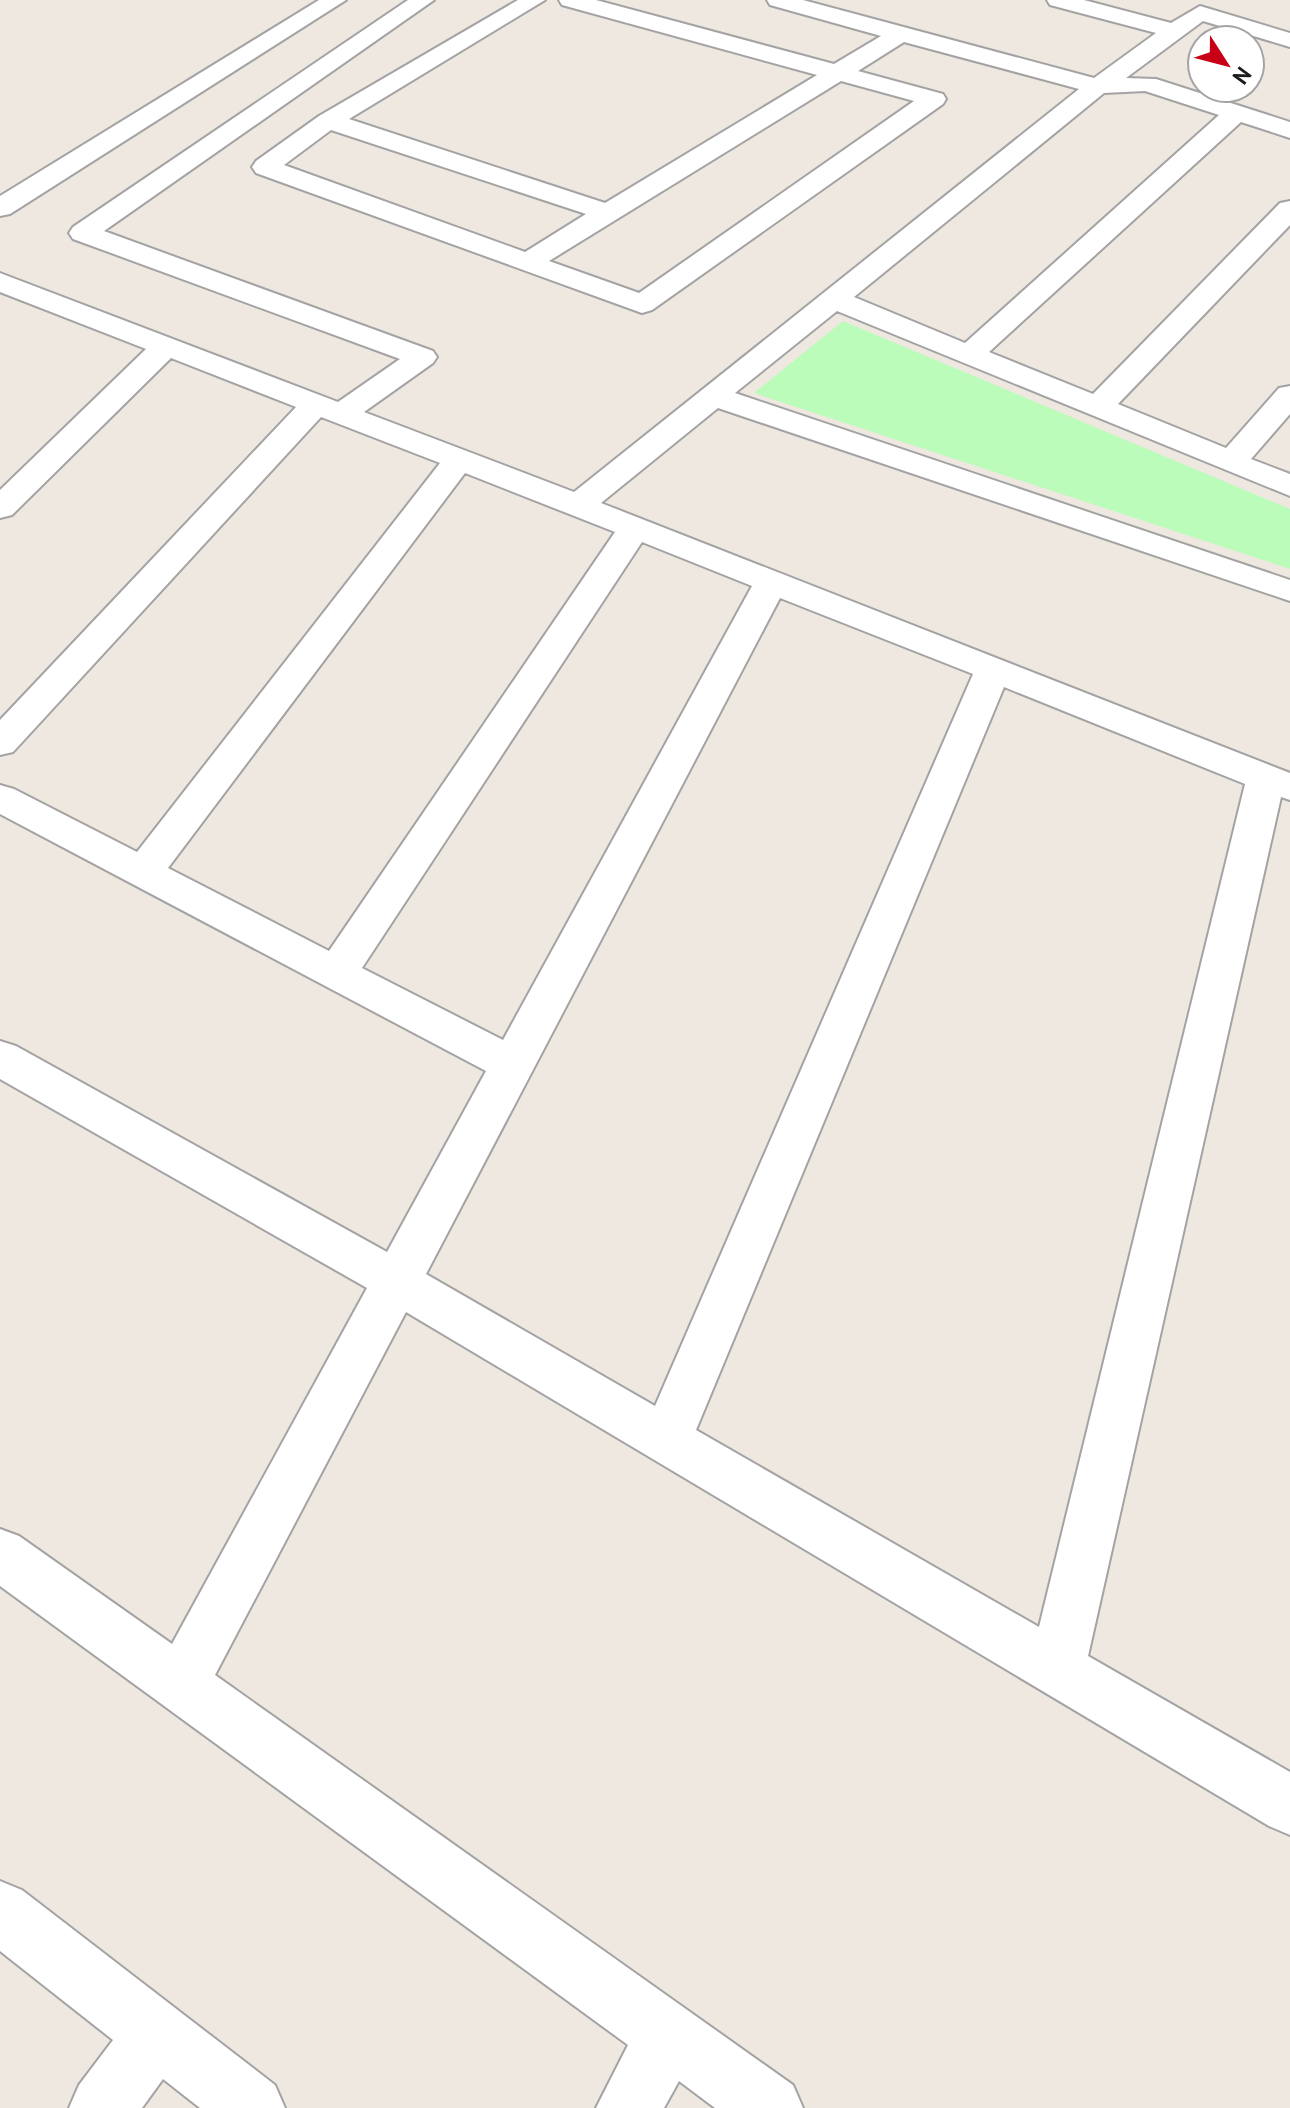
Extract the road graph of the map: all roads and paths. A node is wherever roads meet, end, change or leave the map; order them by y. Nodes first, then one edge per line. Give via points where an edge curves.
1 (335, 0) edge
2 (423, 0) edge
3 (534, 0) edge
4 (570, 0) edge
5 (778, 0) edge
6 (1058, 0) edge
7 (1175, 31) junction
8 (901, 34) junction
9 (1290, 40) edge
10 (838, 74) junction
11 (1098, 86) junction
12 (1237, 113) junction
13 (328, 121) junction
14 (1290, 130) edge
15 (0, 208) edge
16 (1290, 209) edge
17 (609, 213) junction
18 (526, 263) junction
19 (0, 282) edge
20 (833, 299) junction
21 (166, 346) junction
22 (969, 355) junction
23 (1290, 395) edge
24 (713, 396) junction
25 (1098, 407) junction
26 (328, 409) junction
27 (459, 459) junction
28 (1231, 462) junction
29 (1290, 486) edge
30 (578, 505) junction
31 (0, 508) edge
32 (635, 527) junction
33 (772, 581) junction
34 (1290, 591) edge
35 (993, 669) junction
36 (0, 743) edge
37 (1278, 782) edge
38 (0, 798) edge
39 (144, 872) junction
40 (336, 973) junction
41 (0, 1058) edge
42 (512, 1065) junction
43 (396, 1281) junction
44 (666, 1440) junction
45 (0, 1554) edge
46 (1057, 1669) junction
47 (180, 1685) junction
48 (1290, 1805) edge
49 (3, 1919) edge
50 (157, 2034) junction
51 (669, 2035) junction
52 (102, 2108) edge
53 (252, 2108) edge
54 (629, 2108) edge
55 (770, 2108) edge

1 - 15 street
2 - 26 street via 83,233 422,357
3 - 13 street
4 - 10 street
5 - 8 street
6 - 7 street
7 - 9 street via 1200,13
7 - 11 street
8 - 10 street
8 - 11 street
10 - 17 street
10 - 18 street via 934,99 642,304
11 - 12 street via 1147,84
11 - 20 street
12 - 14 street
12 - 22 street
13 - 17 street
13 - 18 street via 265,167
16 - 25 street
17 - 18 street
19 - 21 street
20 - 22 street
20 - 24 street
21 - 26 street
21 - 31 street
22 - 25 street
23 - 28 street
24 - 30 street
24 - 34 street
25 - 28 street
26 - 27 street
26 - 36 street
27 - 30 street
27 - 39 street
28 - 29 street
30 - 32 street
32 - 33 street
32 - 40 street
33 - 35 street
33 - 42 street
35 - 37 street
35 - 44 street
37 - 46 street
38 - 39 street
39 - 40 street
40 - 42 street
41 - 43 street
42 - 43 street
43 - 44 street
43 - 47 street
44 - 46 street
45 - 47 street
46 - 48 street
47 - 51 street
49 - 50 street
50 - 52 street
50 - 53 street
51 - 54 street
51 - 55 street

